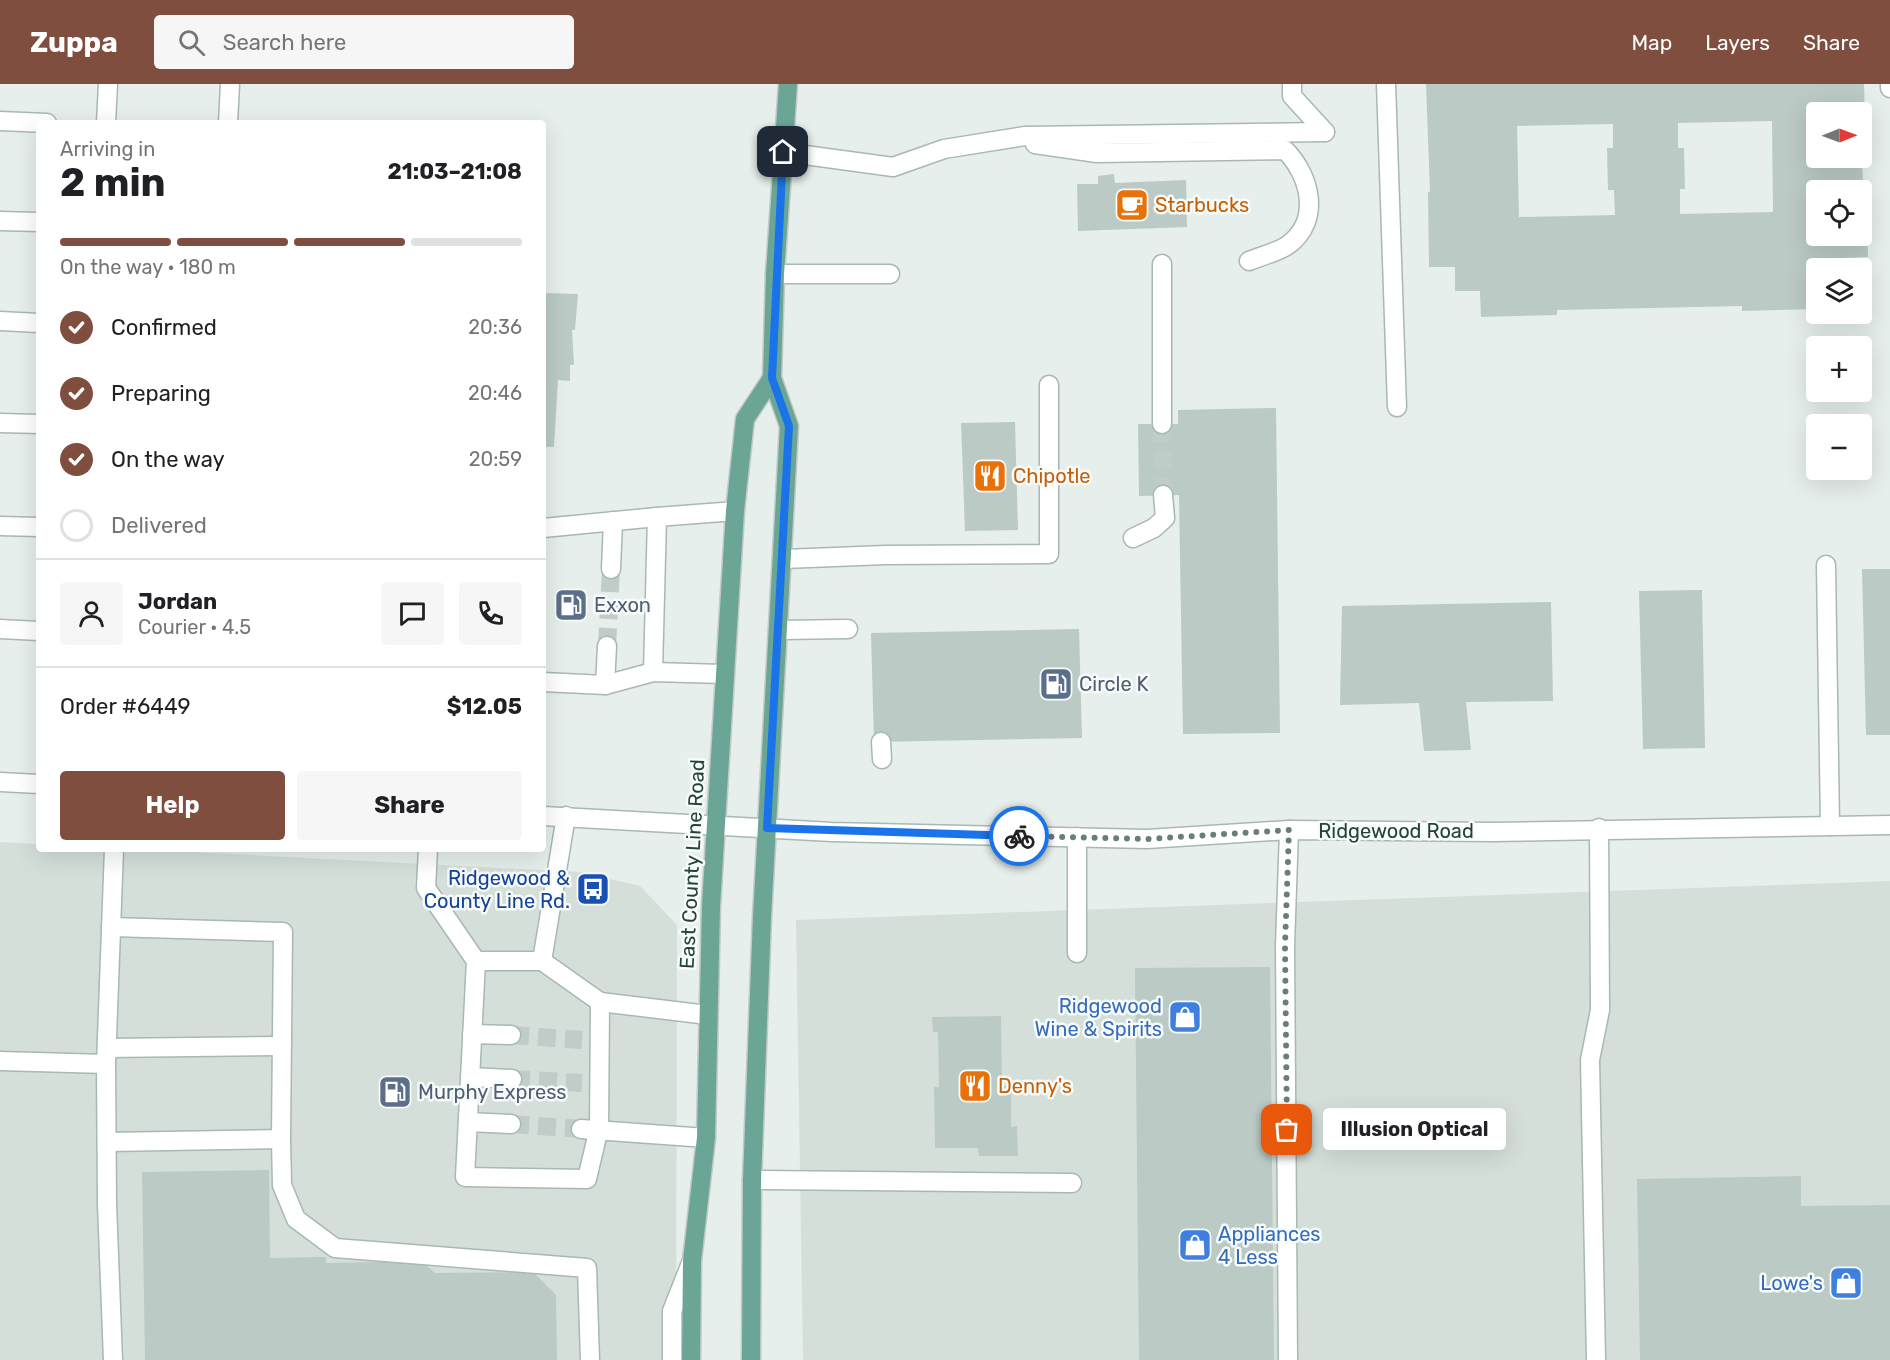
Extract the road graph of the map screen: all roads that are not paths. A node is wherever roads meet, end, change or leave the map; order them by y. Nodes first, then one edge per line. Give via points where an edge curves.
1 (108, 84) edge
2 (230, 84) edge
3 (788, 84) edge
4 (1292, 84) edge
5 (1386, 84) edge
6 (106, 120) edge
7 (228, 120) edge
8 (0, 121) edge
9 (36, 123) edge
10 (1000, 139) junction
11 (783, 152) junction
12 (0, 221) edge
13 (36, 222) edge
14 (1249, 261) dead end
15 (1162, 264) dead end
16 (775, 274) junction
17 (890, 274) dead end
18 (0, 321) edge
19 (36, 323) edge
20 (772, 378) junction
21 (1049, 385) dead end
22 (1397, 407) dead end
23 (0, 423) edge
24 (36, 424) edge
25 (1162, 424) tunnel mouth
26 (1163, 495) tunnel mouth
27 (735, 512) junction
28 (657, 517) junction
29 (613, 521) junction
30 (0, 526) edge
31 (36, 527) edge
32 (546, 528) edge
33 (1133, 538) dead end
34 (784, 559) junction
35 (1826, 565) dead end
36 (611, 569) tunnel mouth
37 (0, 629) edge
38 (848, 629) dead end
39 (779, 630) junction
40 (36, 631) edge
41 (607, 646) tunnel mouth
42 (653, 672) junction
43 (723, 674) junction
44 (546, 682) edge
45 (605, 686) junction
46 (0, 782) edge
47 (36, 784) edge
48 (546, 816) edge
49 (566, 816) junction
50 (716, 825) junction
51 (1890, 825) edge
52 (1830, 826) junction
53 (767, 828) junction
54 (1599, 828) junction
55 (1289, 830) junction
56 (1077, 837) junction
57 (114, 852) edge
58 (428, 852) edge
59 (111, 927) junction
60 (1077, 953) dead end
61 (476, 961) junction
62 (542, 961) junction
63 (600, 1002) junction
64 (708, 1015) junction
65 (472, 1034) junction
66 (512, 1035) tunnel mouth
67 (282, 1046) junction
68 (107, 1056) junction
69 (0, 1061) edge
70 (470, 1077) junction
71 (512, 1079) tunnel mouth
72 (468, 1122) junction
73 (511, 1124) tunnel mouth
74 (590, 1129) junction
75 (705, 1138) junction
76 (281, 1139) junction
77 (107, 1142) junction
78 (752, 1180) junction
79 (1072, 1183) dead end
80 (692, 1261) junction
81 (113, 1360) edge
82 (590, 1360) edge
83 (672, 1360) edge
84 (692, 1360) edge
85 (751, 1360) edge
86 (1288, 1360) edge
87 (1596, 1360) edge

1 - 6 street
2 - 7 street
3 - 11 main road
4 - 10 street via 1292,96 1325,132
5 - 22 street
8 - 9 street
10 - 11 street via 944,149 893,167
10 - 14 street via 1097,153 1285,150 1299,163 1307,182 1308,216 1288,245
11 - 16 main road
12 - 13 street
15 - 25 street
16 - 17 street
16 - 20 main road
18 - 19 street
20 - 27 main road, East County Line Road via 745,419
20 - 34 main road via 789,426
21 - 34 street via 1049,554
23 - 24 street
26 - 33 street via 1165,518
27 - 28 street
27 - 43 main road, East County Line Road
28 - 29 street
28 - 42 street
29 - 32 street
29 - 36 street
30 - 31 street
34 - 39 main road
35 - 52 street
37 - 40 street
38 - 39 street
39 - 53 main road
41 - 45 street
42 - 43 street
42 - 45 street
43 - 50 main road, East County Line Road
44 - 45 street
46 - 47 street
48 - 49 street, Ridgewood Road
49 - 50 street, Ridgewood Road
49 - 62 street
50 - 53 street, Ridgewood Road
50 - 64 main road, East County Line Road
51 - 52 street, Ridgewood Road
52 - 54 street, Ridgewood Road
53 - 56 street, Ridgewood Road
53 - 78 main road
54 - 55 street, Ridgewood Road via 1492,832
54 - 87 street via 1600,1010 1590,1060
55 - 56 street, Ridgewood Road via 1147,839
55 - 86 street via 1285,946
56 - 60 street
57 - 59 street
58 - 61 street via 426,888
59 - 67 street via 283,932
59 - 68 street
61 - 62 street
61 - 65 street
62 - 63 street
63 - 64 street
63 - 74 street via 590,1040
64 - 75 main road, East County Line Road
65 - 66 street
65 - 70 street
67 - 68 street
67 - 76 street
68 - 69 street
68 - 77 street
70 - 71 street
70 - 72 street
72 - 73 street
72 - 74 street via 465,1177 587,1179
74 - 75 street
75 - 80 main road, East County Line Road
76 - 77 street
76 - 82 street via 282,1185 296,1219 335,1248 587,1268
77 - 81 street
78 - 79 street
78 - 85 main road
80 - 83 street via 672,1311
80 - 84 main road, East County Line Road

